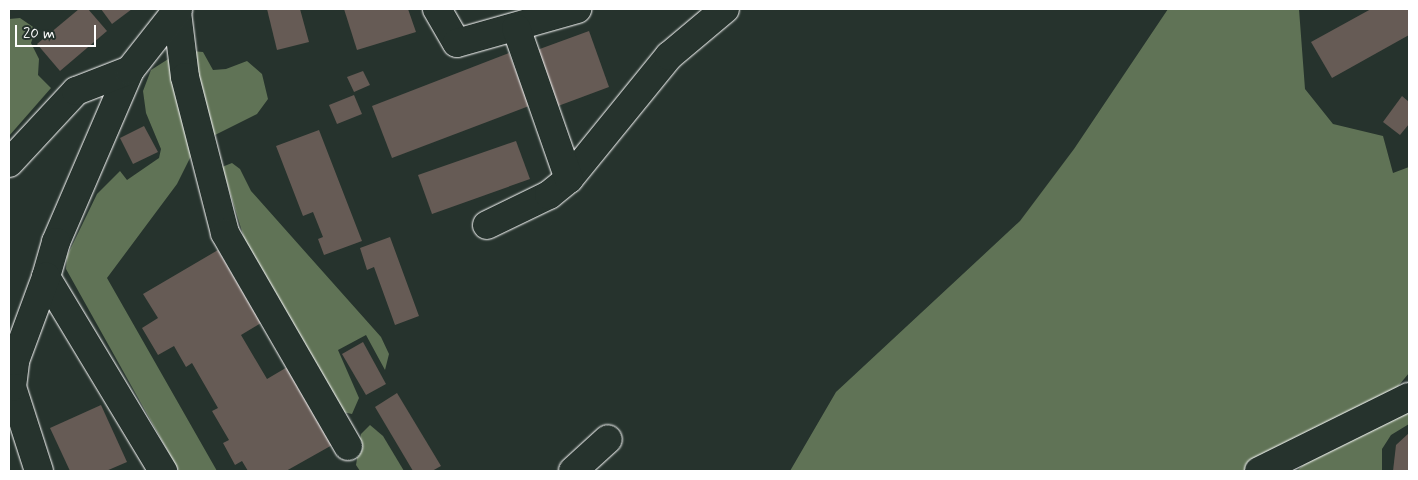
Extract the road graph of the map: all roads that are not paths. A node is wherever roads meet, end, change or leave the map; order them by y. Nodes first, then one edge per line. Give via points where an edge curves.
1 (437, 9) edge
2 (577, 9) edge
3 (725, 9) edge
4 (177, 10) edge
5 (516, 28) junction
6 (130, 70) junction
7 (9, 163) edge
8 (570, 179) junction
9 (487, 225) dead end
10 (46, 276) junction
11 (1409, 397) edge
12 (608, 439) dead end
13 (348, 446) dead end
14 (39, 471) edge
15 (163, 471) edge
16 (573, 471) edge
17 (1259, 471) edge

1 - 5 lane via 457,43
2 - 5 lane
3 - 8 lane via 669,56
4 - 6 lane
4 - 13 lane via 184,77 225,233
5 - 8 lane
6 - 7 lane via 76,91
6 - 10 lane via 56,242
8 - 9 lane via 550,195
10 - 14 lane via 15,361 12,387
10 - 15 lane
11 - 17 lane
12 - 16 lane

